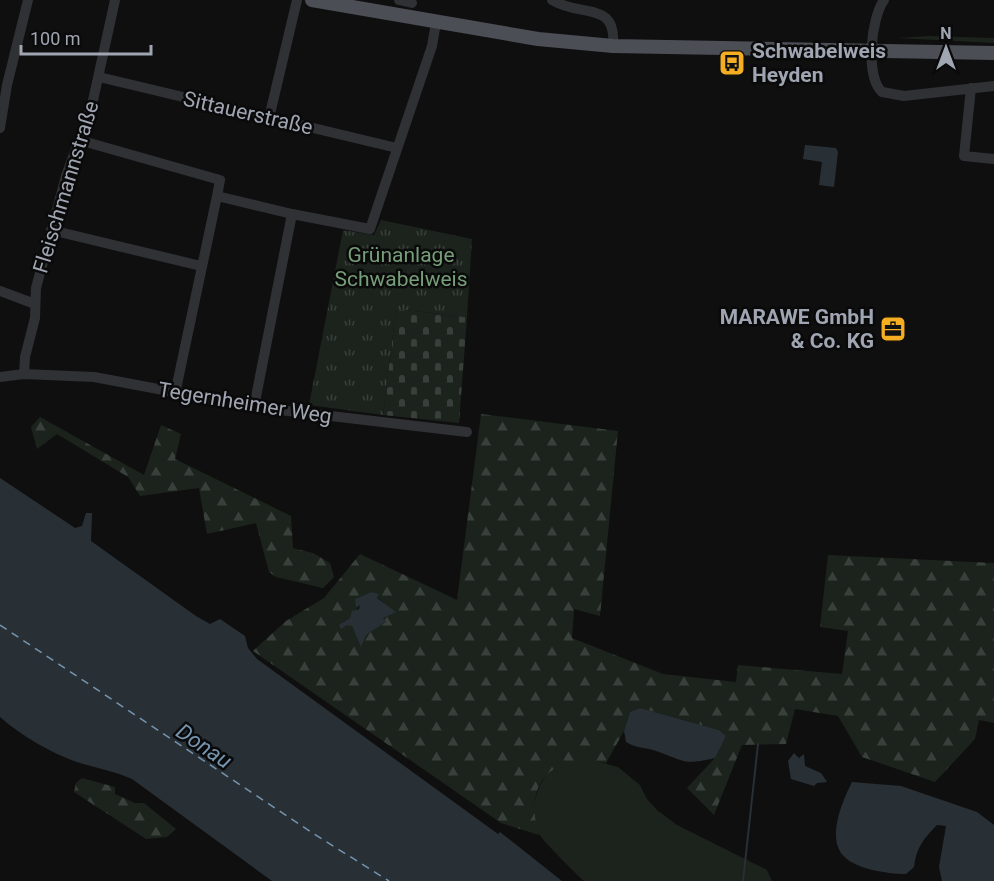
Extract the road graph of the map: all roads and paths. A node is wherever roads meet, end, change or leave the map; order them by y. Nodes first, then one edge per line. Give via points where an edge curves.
1 (28, 0) edge
2 (115, 0) edge
3 (297, 0) edge
4 (312, 0) edge
5 (399, 0) edge
6 (552, 0) edge
7 (885, 0) edge
8 (412, 3) dead end
9 (436, 23) junction
10 (613, 46) junction
11 (873, 52) junction
12 (994, 53) edge
13 (99, 77) junction
14 (994, 86) edge
15 (965, 89) junction
16 (269, 118) junction
17 (0, 128) edge
18 (79, 140) junction
19 (397, 148) junction
20 (994, 159) edge
21 (216, 196) junction
22 (292, 214) junction
23 (51, 230) junction
24 (201, 266) junction
25 (0, 291) edge
26 (35, 304) junction
27 (24, 374) junction
28 (0, 377) edge
29 (175, 394) junction
30 (254, 407) junction
31 (467, 432) dead end

1 - 17 street
2 - 13 street, Fleischmannstraße
3 - 16 street
4 - 9 main road
5 - 8 street
6 - 10 street via 603,13 613,25
7 - 11 street via 874,22
9 - 10 main road
9 - 19 street via 432,46
10 - 11 main road
11 - 12 main road
11 - 15 street via 873,79 882,92 903,96
13 - 16 street, Sittauerstraße
13 - 18 street, Fleischmannstraße
14 - 15 street
15 - 20 street via 964,156
16 - 19 street, Sittauerstraße
18 - 21 street via 220,180
18 - 23 street, Fleischmannstraße
19 - 22 street via 370,229
21 - 22 street
21 - 24 street
22 - 30 street
23 - 24 street
23 - 26 street, Fleischmannstraße
24 - 29 street
25 - 26 street
26 - 27 street, Fleischmannstraße
27 - 28 street, Tegernheimer Weg
27 - 29 street, Tegernheimer Weg via 94,377
29 - 30 street, Tegernheimer Weg
30 - 31 street, Tegernheimer Weg

